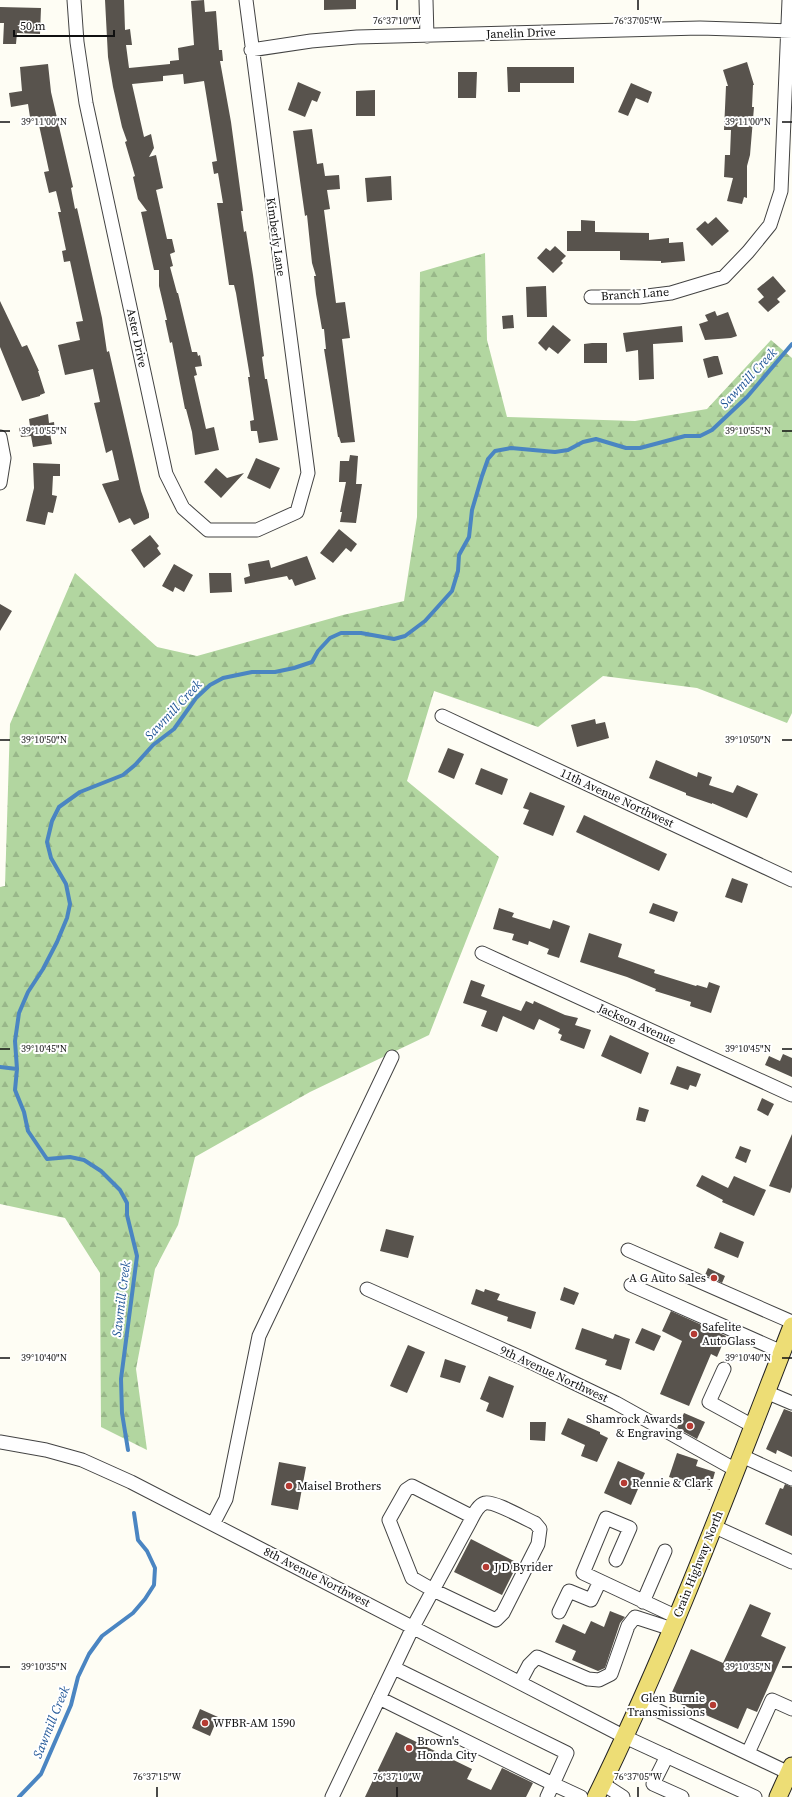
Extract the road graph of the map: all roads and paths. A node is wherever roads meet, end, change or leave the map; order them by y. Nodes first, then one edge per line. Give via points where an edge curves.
1 (74, 0) edge
2 (246, 0) edge
3 (426, 0) edge
4 (789, 0) edge
5 (790, 31) edge
6 (427, 36) junction
7 (252, 50) junction
8 (591, 297) dead end
9 (0, 436) edge
10 (308, 473) joint
11 (0, 483) edge
12 (442, 716) dead end
13 (792, 880) edge
14 (482, 953) dead end
15 (392, 1057) dead end
16 (792, 1095) edge
17 (628, 1250) dead end
18 (631, 1285) dead end
19 (367, 1289) dead end
20 (792, 1322) edge
21 (792, 1326) edge
22 (782, 1352) junction
23 (724, 1369) dead end
24 (766, 1392) junction
25 (792, 1403) edge
26 (753, 1426) junction
27 (0, 1442) edge
28 (739, 1463) junction
29 (792, 1479) edge
30 (471, 1520) junction
31 (213, 1524) junction
32 (713, 1526) junction
33 (665, 1551) dead end
34 (616, 1560) dead end
35 (792, 1562) edge
36 (600, 1581) junction
37 (433, 1590) junction
38 (643, 1602) junction
39 (559, 1612) dead end
40 (674, 1623) junction
41 (413, 1627) junction
42 (394, 1668) junction
43 (520, 1682) junction
44 (379, 1698) junction
45 (640, 1702) junction
46 (792, 1709) edge
47 (625, 1736) junction
48 (748, 1753) junction
49 (667, 1756) junction
50 (791, 1770) edge
51 (554, 1784) junction
52 (599, 1790) edge
53 (332, 1797) edge
54 (547, 1797) edge
55 (581, 1797) edge
56 (623, 1797) edge
57 (682, 1797) edge
58 (755, 1797) edge
59 (778, 1797) edge

1 - 10 street, Aster Drive via 86,103 166,474 176,495 183,508 208,530 257,530 297,512
2 - 7 street, Kimberly Lane
3 - 6 street
4 - 5 street, Branch Lane
5 - 6 street, Janelin Drive via 700,28
5 - 8 street, Branch Lane via 781,191 770,225 724,277 671,293 639,297
6 - 7 street, Janelin Drive via 358,37
7 - 10 street, Kimberly Lane
9 - 11 street via 4,458
12 - 13 street, 11th Avenue Northwest
14 - 16 street, Jackson Avenue
15 - 31 street via 259,1336 226,1499
17 - 20 street
18 - 22 street
19 - 28 street, 9th Avenue Northwest via 522,1358
21 - 22 main road, Crain Highway North
22 - 24 main road, Crain Highway North
23 - 26 street via 709,1402
24 - 25 street
24 - 26 main road, Crain Highway North
26 - 28 main road, Crain Highway North
27 - 31 street, 8th Avenue Northwest via 46,1450 82,1460
28 - 29 street, 9th Avenue Northwest
28 - 32 main road, Crain Highway North
30 - 37 street
30 - 37 street via 469,1515 412,1486 406,1490 389,1520 412,1578
30 - 37 street via 484,1503 492,1503 535,1523 540,1529 538,1544 503,1613 496,1620
31 - 41 street, 8th Avenue Northwest
32 - 35 street
32 - 40 main road, Crain Highway North
33 - 38 street
34 - 36 street via 630,1528 606,1518 583,1573
36 - 38 street
36 - 39 street via 591,1600 569,1591
37 - 41 street
38 - 40 street
40 - 43 street via 635,1617 628,1626 611,1674 599,1680 588,1679 537,1657 529,1665
40 - 45 main road, Crain Highway North
41 - 42 street
41 - 43 street, 8th Avenue Northwest
42 - 44 street
42 - 51 street via 567,1753
43 - 47 street, 8th Avenue Northwest
44 - 51 street
44 - 53 street
45 - 47 main road, Crain Highway North
45 - 48 street
46 - 48 street via 772,1700
47 - 49 street, 8th Avenue Northwest
47 - 52 main road, Crain Highway North
48 - 50 street
49 - 57 street via 653,1784
49 - 58 street, 8th Avenue Northwest
50 - 59 main road
51 - 54 street
51 - 55 street
52 - 56 street

